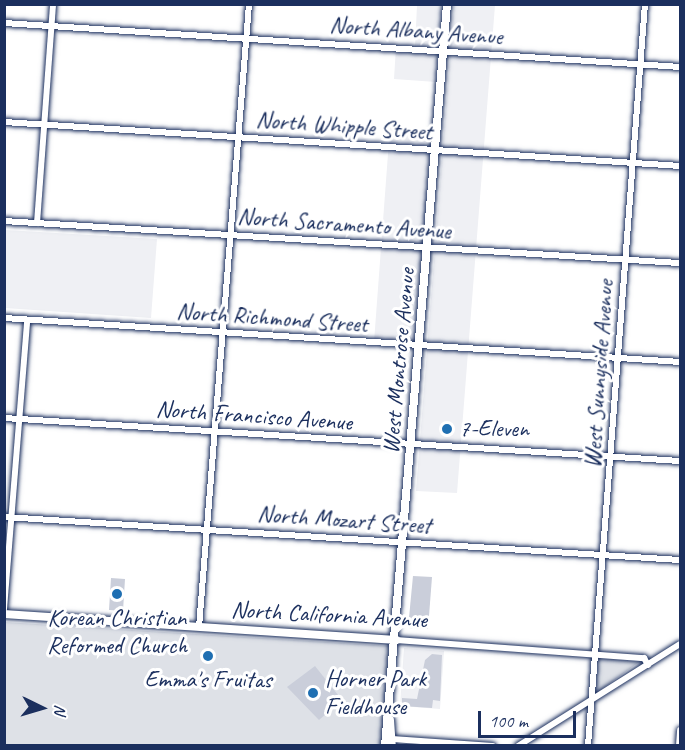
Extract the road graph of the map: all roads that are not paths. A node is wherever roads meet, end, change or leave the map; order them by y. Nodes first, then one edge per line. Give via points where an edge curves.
1 (53, 4) edge
2 (249, 4) edge
3 (447, 4) edge
4 (645, 4) edge
5 (4, 23) edge
6 (52, 26) junction
7 (247, 38) junction
8 (444, 51) junction
9 (640, 64) junction
10 (681, 67) edge
11 (4, 122) edge
12 (45, 125) junction
13 (240, 137) junction
14 (436, 150) junction
15 (633, 163) junction
16 (681, 166) edge
17 (4, 221) edge
18 (37, 223) junction
19 (231, 235) junction
20 (428, 248) junction
21 (625, 260) junction
22 (681, 263) edge
23 (4, 318) edge
24 (27, 320) junction
25 (222, 333) junction
26 (420, 345) junction
27 (618, 358) junction
28 (681, 362) edge
29 (4, 418) edge
30 (20, 419) junction
31 (214, 432) junction
32 (412, 445) junction
33 (610, 457) junction
34 (681, 461) edge
35 (8, 517) edge
36 (207, 530) junction
37 (404, 543) junction
38 (603, 555) junction
39 (681, 560) edge
40 (4, 609) edge
41 (4, 614) edge
42 (199, 627) junction
43 (396, 640) junction
44 (681, 644) edge
45 (595, 653) junction
46 (648, 665) junction
47 (591, 702) junction
48 (390, 720) junction
49 (681, 730) edge
50 (392, 741) edge
51 (488, 745) edge
52 (493, 746) edge
53 (518, 746) edge
54 (588, 746) edge
55 (679, 746) edge

1 - 6 street
2 - 7 street
3 - 8 main road, West Montrose Avenue
4 - 9 street, West Sunnyside Avenue
5 - 6 street, North Albany Avenue
6 - 7 street, North Albany Avenue
6 - 12 street
7 - 8 street, North Albany Avenue
7 - 13 street
8 - 9 street, North Albany Avenue
8 - 14 main road, West Montrose Avenue
9 - 10 street, North Albany Avenue
9 - 15 street, West Sunnyside Avenue
11 - 12 street, North Whipple Street
12 - 13 street, North Whipple Street
12 - 18 street
13 - 14 street, North Whipple Street
13 - 19 street
14 - 15 street, North Whipple Street
14 - 20 main road, West Montrose Avenue
15 - 16 street, North Whipple Street
15 - 21 street, West Sunnyside Avenue
17 - 18 street, North Sacramento Avenue
18 - 19 street, North Sacramento Avenue
19 - 20 street, North Sacramento Avenue
19 - 25 street
20 - 21 street, North Sacramento Avenue
20 - 26 main road, West Montrose Avenue
21 - 22 street, North Sacramento Avenue
21 - 27 street, West Sunnyside Avenue
23 - 24 street, North Richmond Street
24 - 25 street, North Richmond Street
24 - 30 street
25 - 26 street, North Richmond Street
25 - 31 street
26 - 27 street, North Richmond Street
26 - 32 main road, West Montrose Avenue
27 - 28 street, North Richmond Street
27 - 33 street, West Sunnyside Avenue
29 - 30 street, North Francisco Avenue
30 - 31 street, North Francisco Avenue
30 - 35 street
31 - 32 street, North Francisco Avenue
31 - 36 street
32 - 33 street, North Francisco Avenue
32 - 37 main road, West Montrose Avenue
33 - 34 street, North Francisco Avenue
33 - 38 street, West Sunnyside Avenue
35 - 36 street, North Mozart Street
35 - 40 street
36 - 37 street, North Mozart Street
36 - 42 street
37 - 38 street, North Mozart Street
37 - 43 main road, West Montrose Avenue
38 - 39 street, North Mozart Street
38 - 45 street, West Sunnyside Avenue
41 - 42 main road, North California Avenue
42 - 43 main road, North California Avenue
43 - 45 street, North California Avenue
43 - 48 main road, West Montrose Avenue
44 - 46 street
45 - 46 street, North California Avenue via 644,658
45 - 47 street, West Sunnyside Avenue
46 - 47 street
47 - 53 street
47 - 54 street, West Sunnyside Avenue
48 - 50 main road, West Montrose Avenue
48 - 50 main road, West Montrose Avenue
49 - 55 street
50 - 51 street
51 - 52 street

